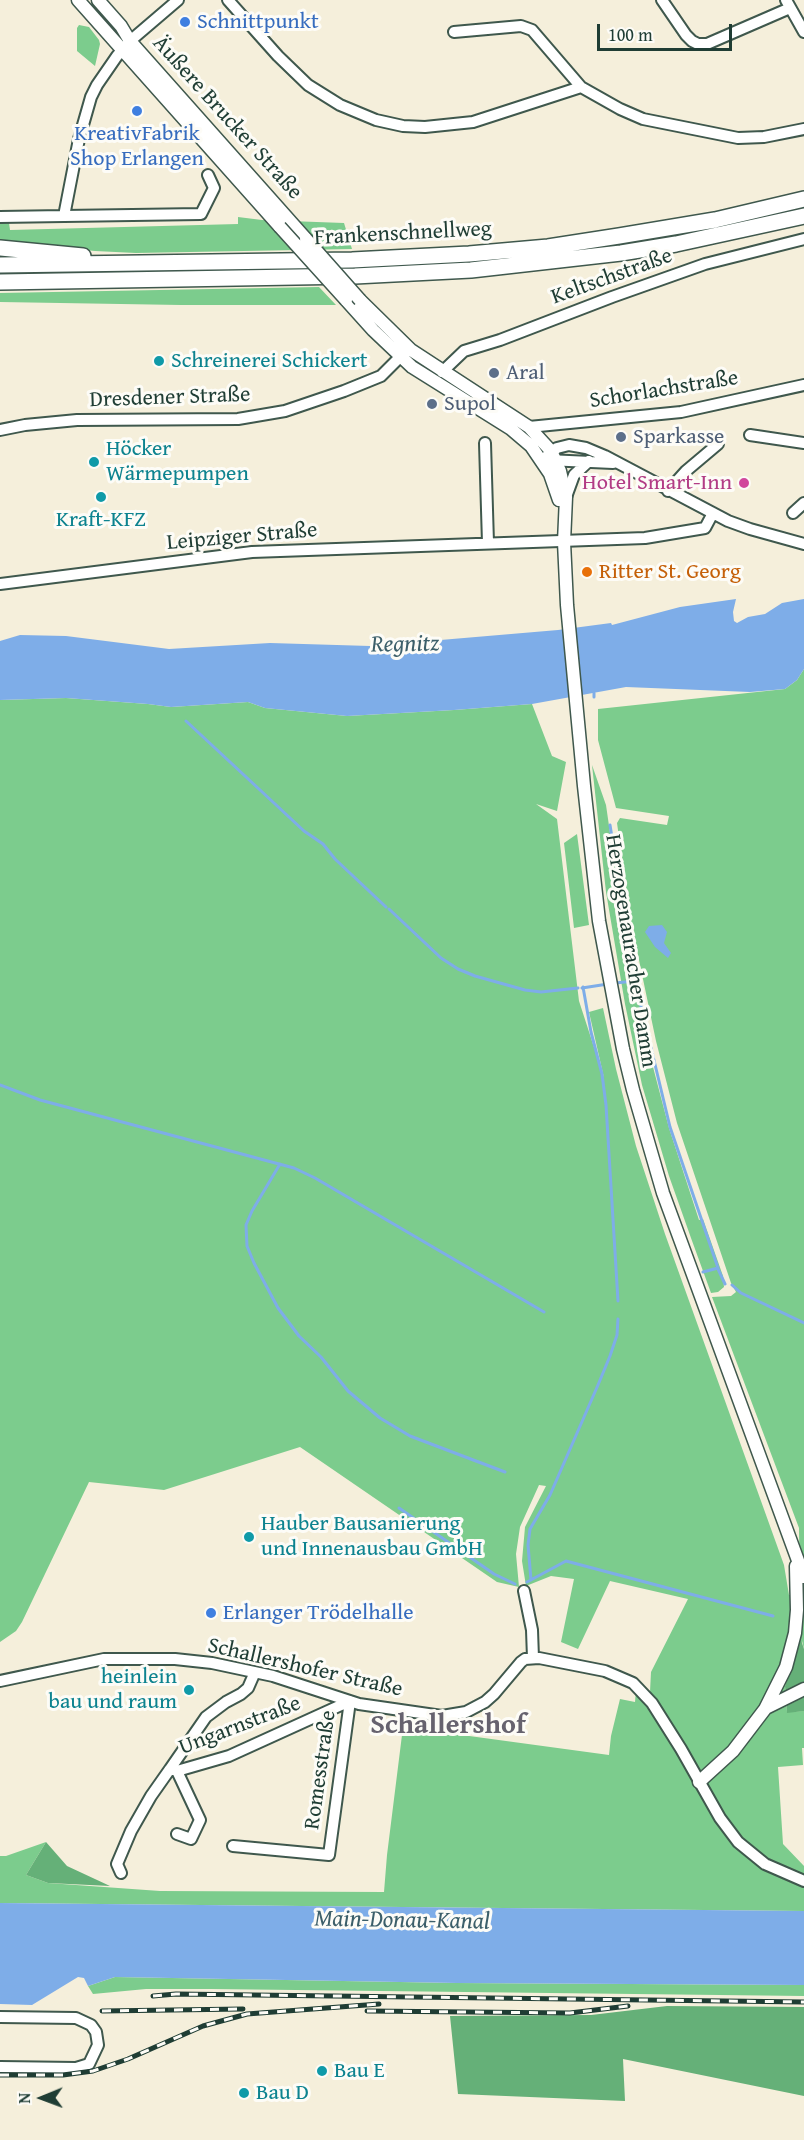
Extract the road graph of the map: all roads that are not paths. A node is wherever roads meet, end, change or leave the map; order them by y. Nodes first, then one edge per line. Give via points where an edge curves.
1 (78, 0) edge
2 (98, 0) edge
3 (178, 0) edge
4 (228, 0) edge
5 (662, 0) edge
6 (788, 4) edge
7 (454, 32) dead end
8 (804, 32) edge
9 (126, 45) junction
10 (581, 87) junction
11 (804, 129) edge
12 (208, 175) dead end
13 (804, 199) edge
14 (64, 216) junction
15 (804, 216) edge
16 (0, 217) edge
17 (804, 239) edge
18 (0, 248) edge
19 (134, 263) junction
20 (0, 265) edge
21 (3, 282) edge
22 (400, 357) junction
23 (442, 372) junction
24 (804, 385) edge
25 (529, 428) junction
26 (0, 430) edge
27 (750, 435) dead end
28 (485, 443) dead end
29 (804, 443) edge
30 (718, 444) dead end
31 (549, 457) junction
32 (590, 461) junction
33 (616, 463) junction
34 (668, 491) junction
35 (566, 497) junction
36 (804, 503) edge
37 (713, 513) junction
38 (793, 513) dead end
39 (564, 518) junction
40 (564, 542) junction
41 (488, 543) junction
42 (804, 544) edge
43 (0, 584) edge
44 (795, 1551) junction
45 (804, 1577) edge
46 (524, 1591) dead end
47 (533, 1658) junction
48 (255, 1672) junction
49 (0, 1682) edge
50 (804, 1689) edge
51 (350, 1701) junction
52 (765, 1709) junction
53 (174, 1770) junction
54 (699, 1782) junction
55 (177, 1834) dead end
56 (233, 1846) dead end
57 (121, 1873) dead end
58 (804, 1881) edge
59 (0, 2017) edge
60 (0, 2067) edge

1 - 9 main road, Äußere Brucker Straße
2 - 9 main road, Äußere Brucker Straße via 121,26
3 - 9 street
4 - 10 street via 308,85 340,105 376,120 425,127 473,122
5 - 6 street via 686,35 698,44 707,44
6 - 8 street
7 - 10 street via 521,26 532,30
9 - 14 street via 91,97
9 - 22 main road, Äußere Brucker Straße, bridge via 280,227
9 - 23 main road, Äußere Brucker Straße, bridge via 360,300 411,350
10 - 11 street via 634,116 710,134 764,137
12 - 14 street via 214,188 201,214
13 - 19 highway, Frankenschnellweg via 714,220 548,247 352,260
14 - 16 street
15 - 21 highway, Frankenschnellweg via 654,248 480,269 355,276
17 - 23 street, Keltschstraße via 705,264 464,351
18 - 19 highway
19 - 20 highway, Frankenschnellweg
22 - 26 street, Dresdener Straße via 381,376 285,411 238,419 77,420
22 - 31 main road, Äußere Brucker Straße
23 - 25 main road, Äußere Brucker Straße
24 - 25 street, Schorlachstraße via 681,412
25 - 31 main road, Äußere Brucker Straße
27 - 29 street
28 - 41 street
30 - 34 street
31 - 32 street
31 - 33 street via 563,446 576,446
31 - 35 main road, Äußere Brucker Straße
31 - 39 main road, Herzogenauracher Damm
32 - 33 street
32 - 35 street via 574,475
33 - 34 street
34 - 37 street
35 - 39 main road, Herzogenauracher Damm
36 - 38 street
37 - 40 street, Leipziger Straße via 708,525 698,530 645,538
37 - 42 street via 750,529
39 - 40 main road, Herzogenauracher Damm
40 - 41 street, Leipziger Straße
40 - 44 main road, Herzogenauracher Damm via 568,626 599,921 633,1090 677,1232
41 - 43 street, Leipziger Straße via 252,552
44 - 45 main road, Herzogenauracher Damm
44 - 52 main road via 795,1634 786,1667
46 - 47 street
47 - 51 street, Schallershofer Straße via 521,1662 485,1702 456,1715 427,1715
47 - 54 street via 605,1671 633,1683 662,1716
48 - 49 street, Schallershofer Straße via 193,1661 118,1658
48 - 51 street, Schallershofer Straße
48 - 53 street via 248,1688 206,1717
50 - 52 main road
51 - 53 street, Ungarnstraße via 229,1756
51 - 56 street, Romesstraße via 329,1855
52 - 54 main road via 733,1751
53 - 55 street, Ungarnstraße via 200,1820 191,1839
53 - 57 street, Ungarnstraße via 151,1796 131,1831 117,1864
54 - 58 street via 738,1842 765,1864
59 - 60 street via 76,2018 91,2025 98,2045 89,2064 76,2068

